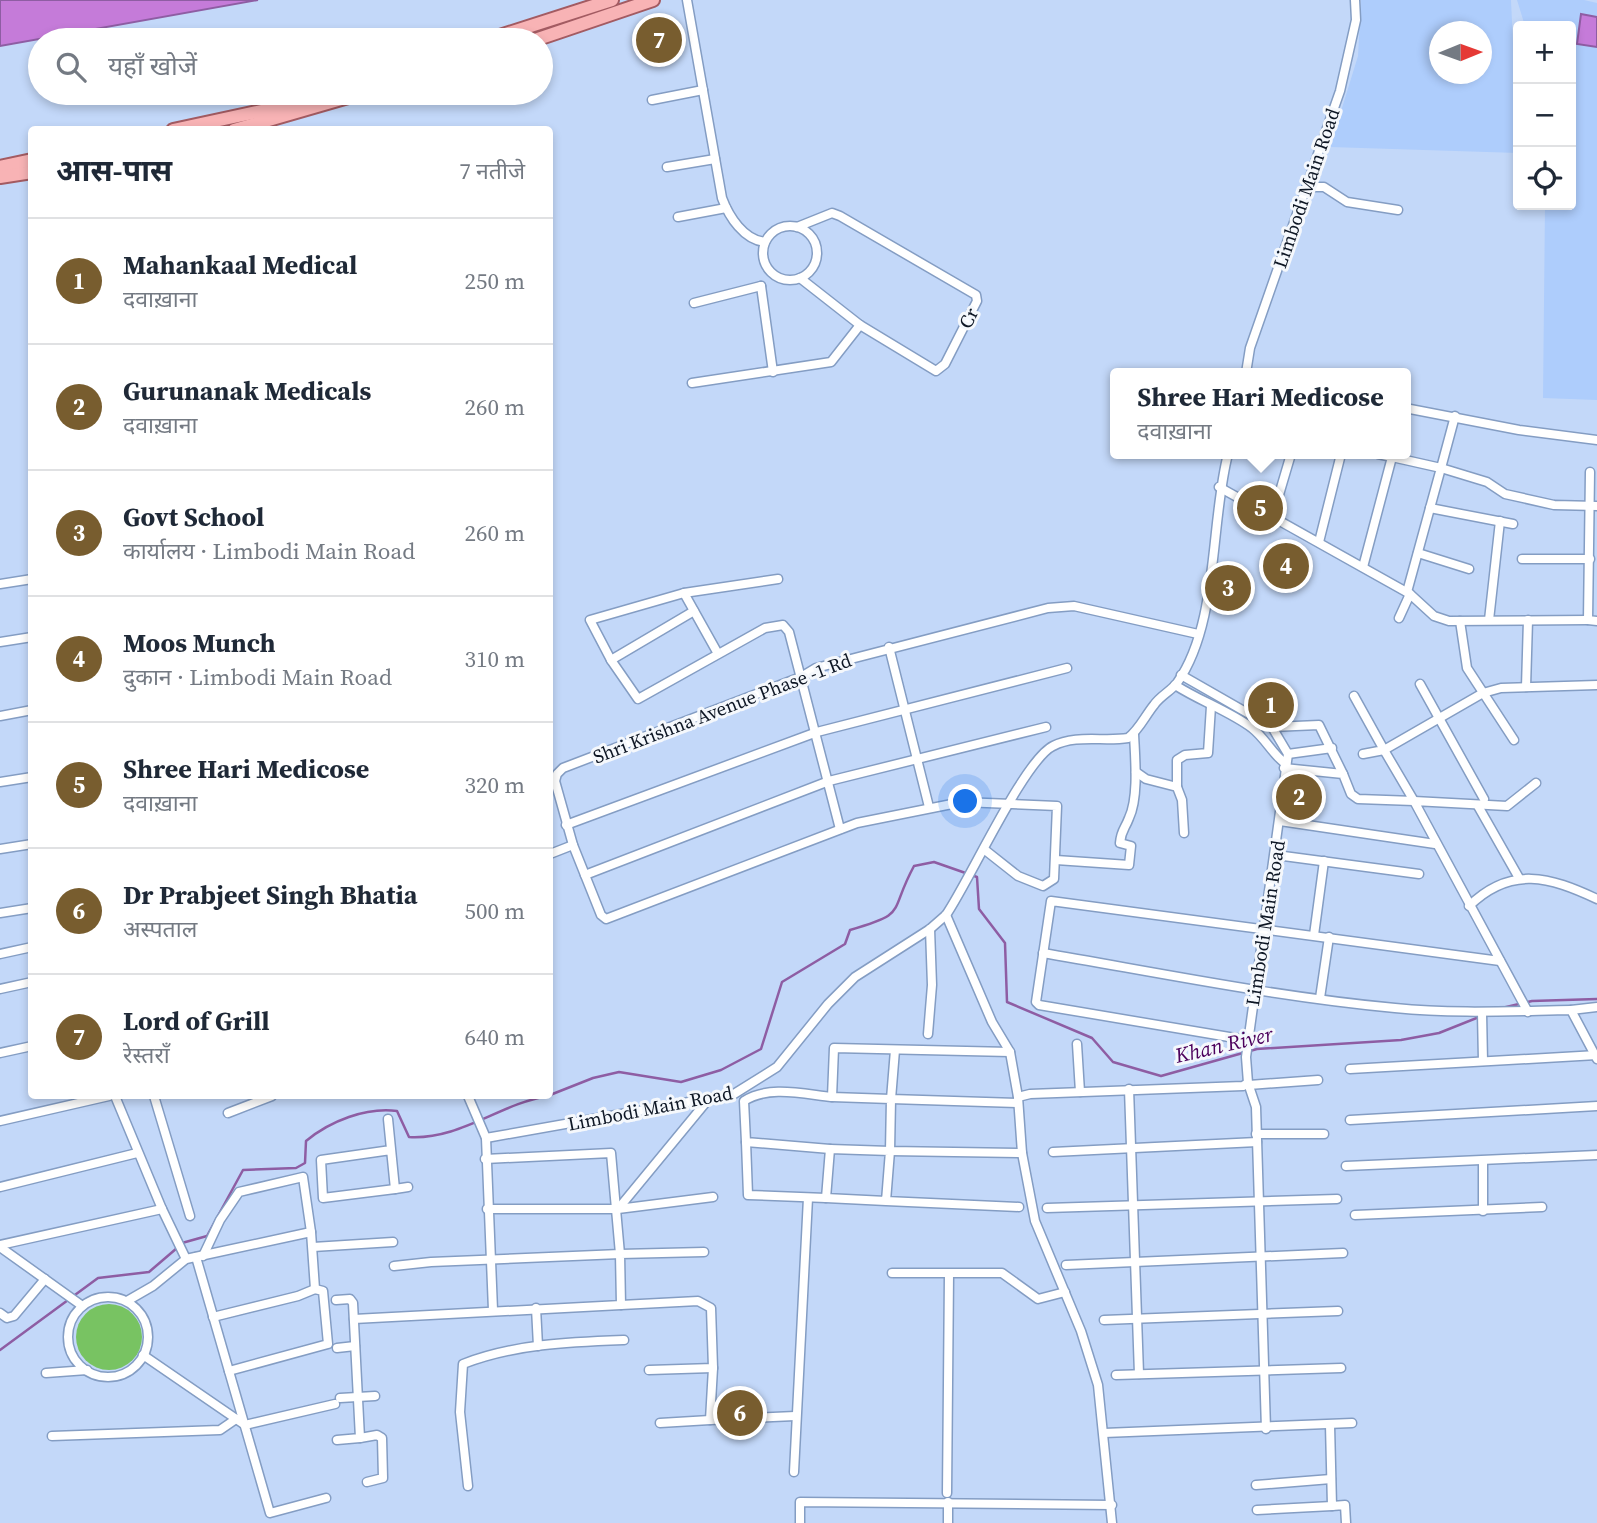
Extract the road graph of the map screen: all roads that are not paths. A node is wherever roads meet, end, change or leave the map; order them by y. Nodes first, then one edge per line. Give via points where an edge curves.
1 (612, 0) edge
2 (653, 0) edge
3 (687, 0) edge
4 (1355, 0) edge
5 (524, 28) edge
6 (553, 34) edge
7 (703, 90) junction
8 (653, 100) dead end
9 (284, 105) edge
10 (320, 105) edge
11 (192, 126) edge
12 (248, 126) edge
13 (715, 159) junction
14 (28, 161) edge
15 (0, 167) edge
16 (667, 167) dead end
17 (28, 173) edge
18 (0, 177) edge
19 (1308, 187) junction
20 (726, 208) junction
21 (1398, 210) dead end
22 (678, 217) dead end
23 (797, 228) junction
24 (765, 242) junction
25 (771, 272) junction
26 (800, 278) junction
27 (761, 286) junction
28 (694, 303) dead end
29 (860, 325) junction
30 (1247, 368) edge
31 (773, 372) junction
32 (692, 383) dead end
33 (1411, 409) edge
34 (1455, 416) junction
35 (1597, 440) edge
36 (1227, 459) edge
37 (1290, 459) edge
38 (1340, 459) edge
39 (1391, 459) edge
40 (1401, 459) edge
41 (1441, 468) junction
42 (1590, 472) dead end
43 (1219, 487) junction
44 (1593, 507) edge
45 (1430, 508) junction
46 (1273, 515) junction
47 (1500, 521) junction
48 (1513, 524) dead end
49 (1319, 542) junction
50 (1418, 553) junction
51 (1522, 559) dead end
52 (1590, 559) junction
53 (1363, 567) junction
54 (1469, 569) dead end
55 (778, 579) dead end
56 (28, 580) edge
57 (0, 584) edge
58 (684, 593) junction
59 (1409, 593) junction
60 (694, 611) junction
61 (1399, 618) dead end
62 (1489, 620) junction
63 (1528, 620) junction
64 (1593, 620) edge
65 (1460, 621) junction
66 (1198, 634) junction
67 (28, 638) edge
68 (0, 642) edge
69 (889, 647) junction
70 (717, 652) junction
71 (611, 660) junction
72 (1067, 668) dead end
73 (1181, 675) junction
74 (801, 677) junction
75 (1420, 684) dead end
76 (1175, 685) junction
77 (1597, 685) edge
78 (1526, 687) junction
79 (1483, 693) junction
80 (1354, 696) dead end
81 (1211, 706) junction
82 (905, 708) junction
83 (28, 711) edge
84 (0, 716) edge
85 (1439, 718) junction
86 (1045, 726) dead end
87 (1272, 727) junction
88 (817, 732) junction
89 (1134, 734) junction
90 (1514, 740) dead end
91 (1332, 748) junction
92 (1384, 750) junction
93 (1288, 754) junction
94 (1363, 754) dead end
95 (915, 758) junction
96 (1285, 766) junction
97 (1136, 772) junction
98 (1343, 774) junction
99 (28, 778) edge
100 (829, 781) junction
101 (0, 782) edge
102 (1536, 783) dead end
103 (1177, 787) junction
104 (559, 795) junction
105 (553, 798) edge
106 (1414, 801) junction
107 (1012, 802) junction
108 (1481, 803) junction
109 (929, 807) junction
110 (1280, 821) junction
111 (566, 825) junction
112 (841, 829) junction
113 (1184, 833) dead end
114 (1435, 844) junction
115 (28, 845) edge
116 (573, 845) junction
117 (0, 849) edge
118 (985, 850) junction
119 (553, 853) edge
120 (1276, 855) junction
121 (1056, 860) junction
122 (1324, 861) junction
123 (1419, 874) dead end
124 (585, 875) junction
125 (1519, 878) junction
126 (1597, 899) edge
127 (1469, 906) junction
128 (28, 909) edge
129 (0, 913) edge
130 (946, 915) junction
131 (930, 929) junction
132 (1264, 929) junction
133 (1314, 935) junction
134 (1329, 937) junction
135 (28, 948) edge
136 (1043, 953) junction
137 (0, 954) edge
138 (1500, 961) junction
139 (28, 983) edge
140 (0, 989) edge
141 (1253, 989) junction
142 (1320, 998) junction
143 (1597, 1007) edge
144 (1571, 1010) junction
145 (1528, 1012) junction
146 (1482, 1013) junction
147 (928, 1034) dead end
148 (1247, 1042) junction
149 (1077, 1044) dead end
150 (28, 1047) edge
151 (895, 1050) junction
152 (1010, 1052) junction
153 (0, 1053) edge
154 (1597, 1057) edge
155 (1483, 1061) junction
156 (1350, 1069) dead end
157 (1318, 1080) dead end
158 (1248, 1084) junction
159 (1129, 1089) junction
160 (1080, 1092) junction
161 (832, 1097) junction
162 (1022, 1097) junction
163 (96, 1099) edge
164 (116, 1099) edge
165 (155, 1099) edge
166 (264, 1099) edge
167 (469, 1099) edge
168 (891, 1100) junction
169 (707, 1101) junction
170 (1597, 1106) edge
171 (228, 1112) dead end
172 (388, 1119) dead end
173 (1350, 1120) dead end
174 (0, 1121) edge
175 (1324, 1134) dead end
176 (486, 1138) junction
177 (1256, 1138) junction
178 (746, 1142) junction
179 (1129, 1147) junction
180 (830, 1149) junction
181 (391, 1150) junction
182 (890, 1151) junction
183 (1052, 1152) dead end
184 (137, 1153) junction
185 (1022, 1153) junction
186 (1597, 1156) edge
187 (485, 1159) junction
188 (1483, 1161) junction
189 (1346, 1166) dead end
190 (0, 1187) edge
191 (408, 1187) dead end
192 (395, 1189) junction
193 (713, 1197) dead end
194 (323, 1198) junction
195 (808, 1198) junction
196 (826, 1198) junction
197 (1337, 1199) dead end
198 (307, 1200) junction
199 (886, 1201) junction
200 (1259, 1201) junction
201 (1132, 1205) junction
202 (1019, 1207) dead end
203 (1047, 1208) dead end
204 (1542, 1208) dead end
205 (162, 1209) junction
206 (487, 1209) junction
207 (618, 1209) junction
208 (1483, 1211) junction
209 (1354, 1215) dead end
210 (190, 1216) dead end
211 (311, 1232) junction
212 (393, 1242) dead end
213 (0, 1246) edge
214 (313, 1247) junction
215 (704, 1252) dead end
216 (1343, 1253) dead end
217 (620, 1254) junction
218 (184, 1255) junction
219 (1262, 1255) junction
220 (199, 1256) junction
221 (490, 1260) junction
222 (1134, 1262) junction
223 (1066, 1265) dead end
224 (394, 1266) dead end
225 (892, 1273) dead end
226 (949, 1274) junction
227 (45, 1279) junction
228 (315, 1289) junction
229 (1065, 1292) junction
230 (336, 1300) dead end
231 (127, 1301) junction
232 (78, 1303) junction
233 (621, 1305) junction
234 (536, 1308) junction
235 (492, 1310) junction
236 (1338, 1311) dead end
237 (0, 1313) edge
238 (1264, 1314) junction
239 (213, 1317) junction
240 (1136, 1319) junction
241 (354, 1320) junction
242 (1104, 1320) dead end
243 (624, 1340) dead end
244 (355, 1346) junction
245 (538, 1346) junction
246 (337, 1348) dead end
247 (144, 1355) junction
248 (713, 1368) junction
249 (1342, 1368) dead end
250 (87, 1370) junction
251 (649, 1370) dead end
252 (229, 1371) junction
253 (1265, 1371) junction
254 (46, 1373) dead end
255 (1139, 1374) junction
256 (1116, 1375) dead end
257 (375, 1396) dead end
258 (358, 1397) junction
259 (795, 1416) junction
260 (236, 1419) junction
261 (710, 1420) junction
262 (660, 1423) dead end
263 (1352, 1423) dead end
264 (1329, 1424) junction
265 (245, 1425) junction
266 (1266, 1429) junction
267 (1104, 1433) junction
268 (52, 1436) dead end
269 (360, 1438) junction
270 (337, 1440) dead end
271 (794, 1472) dead end
272 (1331, 1479) junction
273 (367, 1482) dead end
274 (1256, 1485) dead end
275 (468, 1486) dead end
276 (326, 1498) dead end
277 (948, 1498) junction
278 (1112, 1505) junction
279 (1332, 1506) junction
280 (1257, 1510) dead end
281 (270, 1513) junction
282 (272, 1523) edge
283 (800, 1523) edge
284 (948, 1523) edge
285 (1112, 1523) edge
286 (1346, 1523) edge

1 - 5 main road
2 - 6 main road
3 - 7 street
4 - 19 street, Limbodi Main Road via 1350,53
7 - 8 street
7 - 13 street
9 - 11 main road
10 - 12 main road
13 - 16 street
13 - 20 street
14 - 15 main road
17 - 18 main road
19 - 21 street via 1324,187 1347,202
19 - 30 street, Limbodi Main Road
20 - 22 street
20 - 24 street via 749,237
23 - 24 street via 779,229
23 - 26 street via 808,233 816,249 813,267
23 - 29 street, Cr via 832,213 840,216 977,298 945,364 936,371
24 - 25 street via 763,255
25 - 26 street via 782,279
25 - 27 street
26 - 29 street, Cr
27 - 28 street
27 - 31 street
29 - 31 street via 831,362
31 - 32 street
33 - 34 street
34 - 35 street
34 - 41 street
36 - 43 street
37 - 46 street
38 - 49 street
39 - 53 street
40 - 41 street
41 - 44 street via 1487,482 1505,495
41 - 45 street
42 - 44 street
43 - 46 street
43 - 66 street via 1210,591
44 - 52 street
45 - 47 street
45 - 50 street
46 - 49 street
47 - 48 street
47 - 62 street
49 - 53 street
50 - 54 street
50 - 59 street
51 - 52 street
52 - 64 street
53 - 59 street
55 - 58 street
56 - 57 street
58 - 60 street
58 - 71 street via 592,617 591,624
59 - 61 street
59 - 65 street via 1441,620
60 - 70 street
60 - 71 street
62 - 63 street
62 - 65 street
63 - 64 street
63 - 78 street
65 - 79 street via 1463,657
66 - 69 street, Shri Krishna Avenue Phase -1 Rd via 1074,606 1048,608
66 - 73 street
67 - 68 street
69 - 74 street, Shri Krishna Avenue Phase -1 Rd via 832,662
69 - 82 street
70 - 71 street via 638,699
70 - 74 street via 765,628 783,625
72 - 82 street
73 - 76 street
73 - 87 street
74 - 88 street
74 - 104 street, Shri Krishna Avenue Phase -1 Rd via 563,768 555,781
75 - 85 street
76 - 81 street
76 - 89 street via 1155,703
77 - 78 street
78 - 79 street
79 - 85 street
79 - 90 street
80 - 92 street
81 - 96 street via 1262,736
81 - 103 street via 1208,753 1177,760
82 - 88 street
82 - 95 street
83 - 84 street
85 - 92 street
85 - 108 street
86 - 95 street
87 - 91 street via 1319,725
87 - 93 street
88 - 100 street
88 - 111 street
89 - 97 street
89 - 107 street, Limbodi Main Road via 1053,746 1031,768
91 - 93 street
91 - 98 street
92 - 94 street
92 - 106 street
93 - 96 street, Limbodi Main Road
95 - 100 street
95 - 109 street
96 - 98 street
96 - 110 street, Limbodi Main Road
97 - 103 street
97 - 121 street via 1129,818 1121,829 1120,843 1131,846 1129,865
98 - 106 street via 1358,799
99 - 101 street
100 - 112 street
100 - 124 street
102 - 108 street via 1507,806
103 - 113 street
104 - 105 street
104 - 111 street
106 - 108 street
106 - 114 street
107 - 109 street
107 - 118 street, Limbodi Main Road
107 - 121 street via 1057,806
108 - 125 street
109 - 112 street
110 - 114 street
110 - 120 street, Limbodi Main Road
111 - 116 street
112 - 124 street via 613,919 601,915
114 - 127 street
115 - 117 street
116 - 119 street
116 - 124 street
118 - 121 street via 1018,876 1043,886 1054,879
118 - 130 street, Limbodi Main Road
120 - 122 street
120 - 132 street, Limbodi Main Road
122 - 123 street
122 - 133 street
125 - 126 street via 1540,877
125 - 127 street
127 - 138 street
128 - 129 street
130 - 131 street, Limbodi Main Road
130 - 152 street via 992,1022
131 - 147 street
131 - 169 street, Limbodi Main Road via 855,977 778,1068 734,1094
132 - 133 street
132 - 136 street via 1055,900 1051,901
132 - 141 street, Limbodi Main Road
133 - 134 street
134 - 138 street
134 - 142 street
135 - 137 street
136 - 141 street
136 - 148 street via 1037,1003 1043,1008
138 - 145 street
139 - 140 street
141 - 142 street
141 - 148 street, Limbodi Main Road
142 - 146 street
143 - 144 street
144 - 145 street
144 - 154 street
145 - 146 street
146 - 155 street
148 - 158 street, Limbodi Main Road
149 - 160 street
150 - 153 street
151 - 152 street
151 - 161 street via 834,1048
151 - 168 street
152 - 162 street
154 - 155 street
155 - 156 street
157 - 158 street
158 - 159 street
158 - 177 street, Limbodi Main Road via 1256,1107
159 - 160 street
159 - 179 street
160 - 162 street
161 - 168 street
161 - 178 street via 754,1095 744,1101
162 - 168 street
162 - 185 street
163 - 174 street
164 - 184 street
165 - 210 street
166 - 171 street
167 - 176 street
168 - 182 street
169 - 176 street, Limbodi Main Road
169 - 207 street
170 - 173 street
172 - 181 street
175 - 177 street
176 - 187 street
177 - 179 street
177 - 200 street, Limbodi Main Road
178 - 180 street
178 - 195 street via 748,1195
179 - 183 street
179 - 201 street
180 - 182 street
180 - 196 street
181 - 192 street
181 - 194 street via 321,1160
182 - 185 street
182 - 199 street
184 - 190 street
184 - 205 street
185 - 229 street via 1035,1221
186 - 188 street
187 - 206 street
187 - 207 street via 611,1153
188 - 189 street
188 - 208 street
191 - 192 street
192 - 194 street
193 - 207 street
194 - 198 street
195 - 196 street
195 - 259 street
196 - 199 street
197 - 200 street
198 - 211 street
198 - 220 street via 301,1177 239,1192
199 - 202 street
200 - 201 street
200 - 219 street, Limbodi Main Road
201 - 203 street
201 - 222 street
204 - 208 street
205 - 213 street
205 - 218 street
206 - 207 street
206 - 221 street
207 - 217 street
208 - 209 street
211 - 214 street
211 - 220 street
212 - 214 street
213 - 227 street
214 - 228 street
215 - 217 street
216 - 219 street
217 - 221 street
217 - 233 street
218 - 220 street
218 - 231 street via 153,1286
219 - 222 street
219 - 238 street, Limbodi Main Road
220 - 239 street
221 - 224 street
221 - 235 street
222 - 223 street
222 - 240 street
225 - 226 street
226 - 229 street via 1002,1273 1038,1299
226 - 277 street
227 - 232 street
227 - 237 street via 14,1316
228 - 239 street
228 - 252 street via 323,1291 326,1298 328,1344
229 - 267 street via 1098,1385
230 - 241 street via 352,1300
231 - 232 street via 106,1296
231 - 247 street via 146,1322 149,1335
232 - 250 street via 68,1338 71,1352
233 - 234 street
233 - 248 street via 708,1304 713,1317
234 - 235 street
234 - 245 street
235 - 241 street
236 - 238 street
238 - 240 street
238 - 253 street, Limbodi Main Road
239 - 252 street
240 - 242 street
240 - 255 street
241 - 244 street
243 - 245 street
244 - 246 street
244 - 258 street
245 - 275 street via 486,1354 463,1364 460,1412
247 - 250 street via 130,1371 117,1376 103,1377
247 - 260 street
248 - 251 street
248 - 261 street
249 - 253 street
250 - 254 street
252 - 265 street
253 - 255 street
253 - 266 street, Limbodi Main Road
255 - 256 street
257 - 258 street
258 - 265 street
258 - 269 street
259 - 261 street
259 - 271 street
260 - 265 street
260 - 268 street via 220,1430
261 - 262 street
263 - 264 street
264 - 266 street
264 - 272 street
265 - 281 street
266 - 267 street
267 - 278 street
269 - 270 street
269 - 273 street via 382,1438 383,1478
272 - 274 street
272 - 279 street
276 - 281 street
277 - 278 street
277 - 283 street via 800,1502
277 - 284 street
278 - 285 street
279 - 280 street
279 - 286 street via 1345,1505
281 - 282 street

